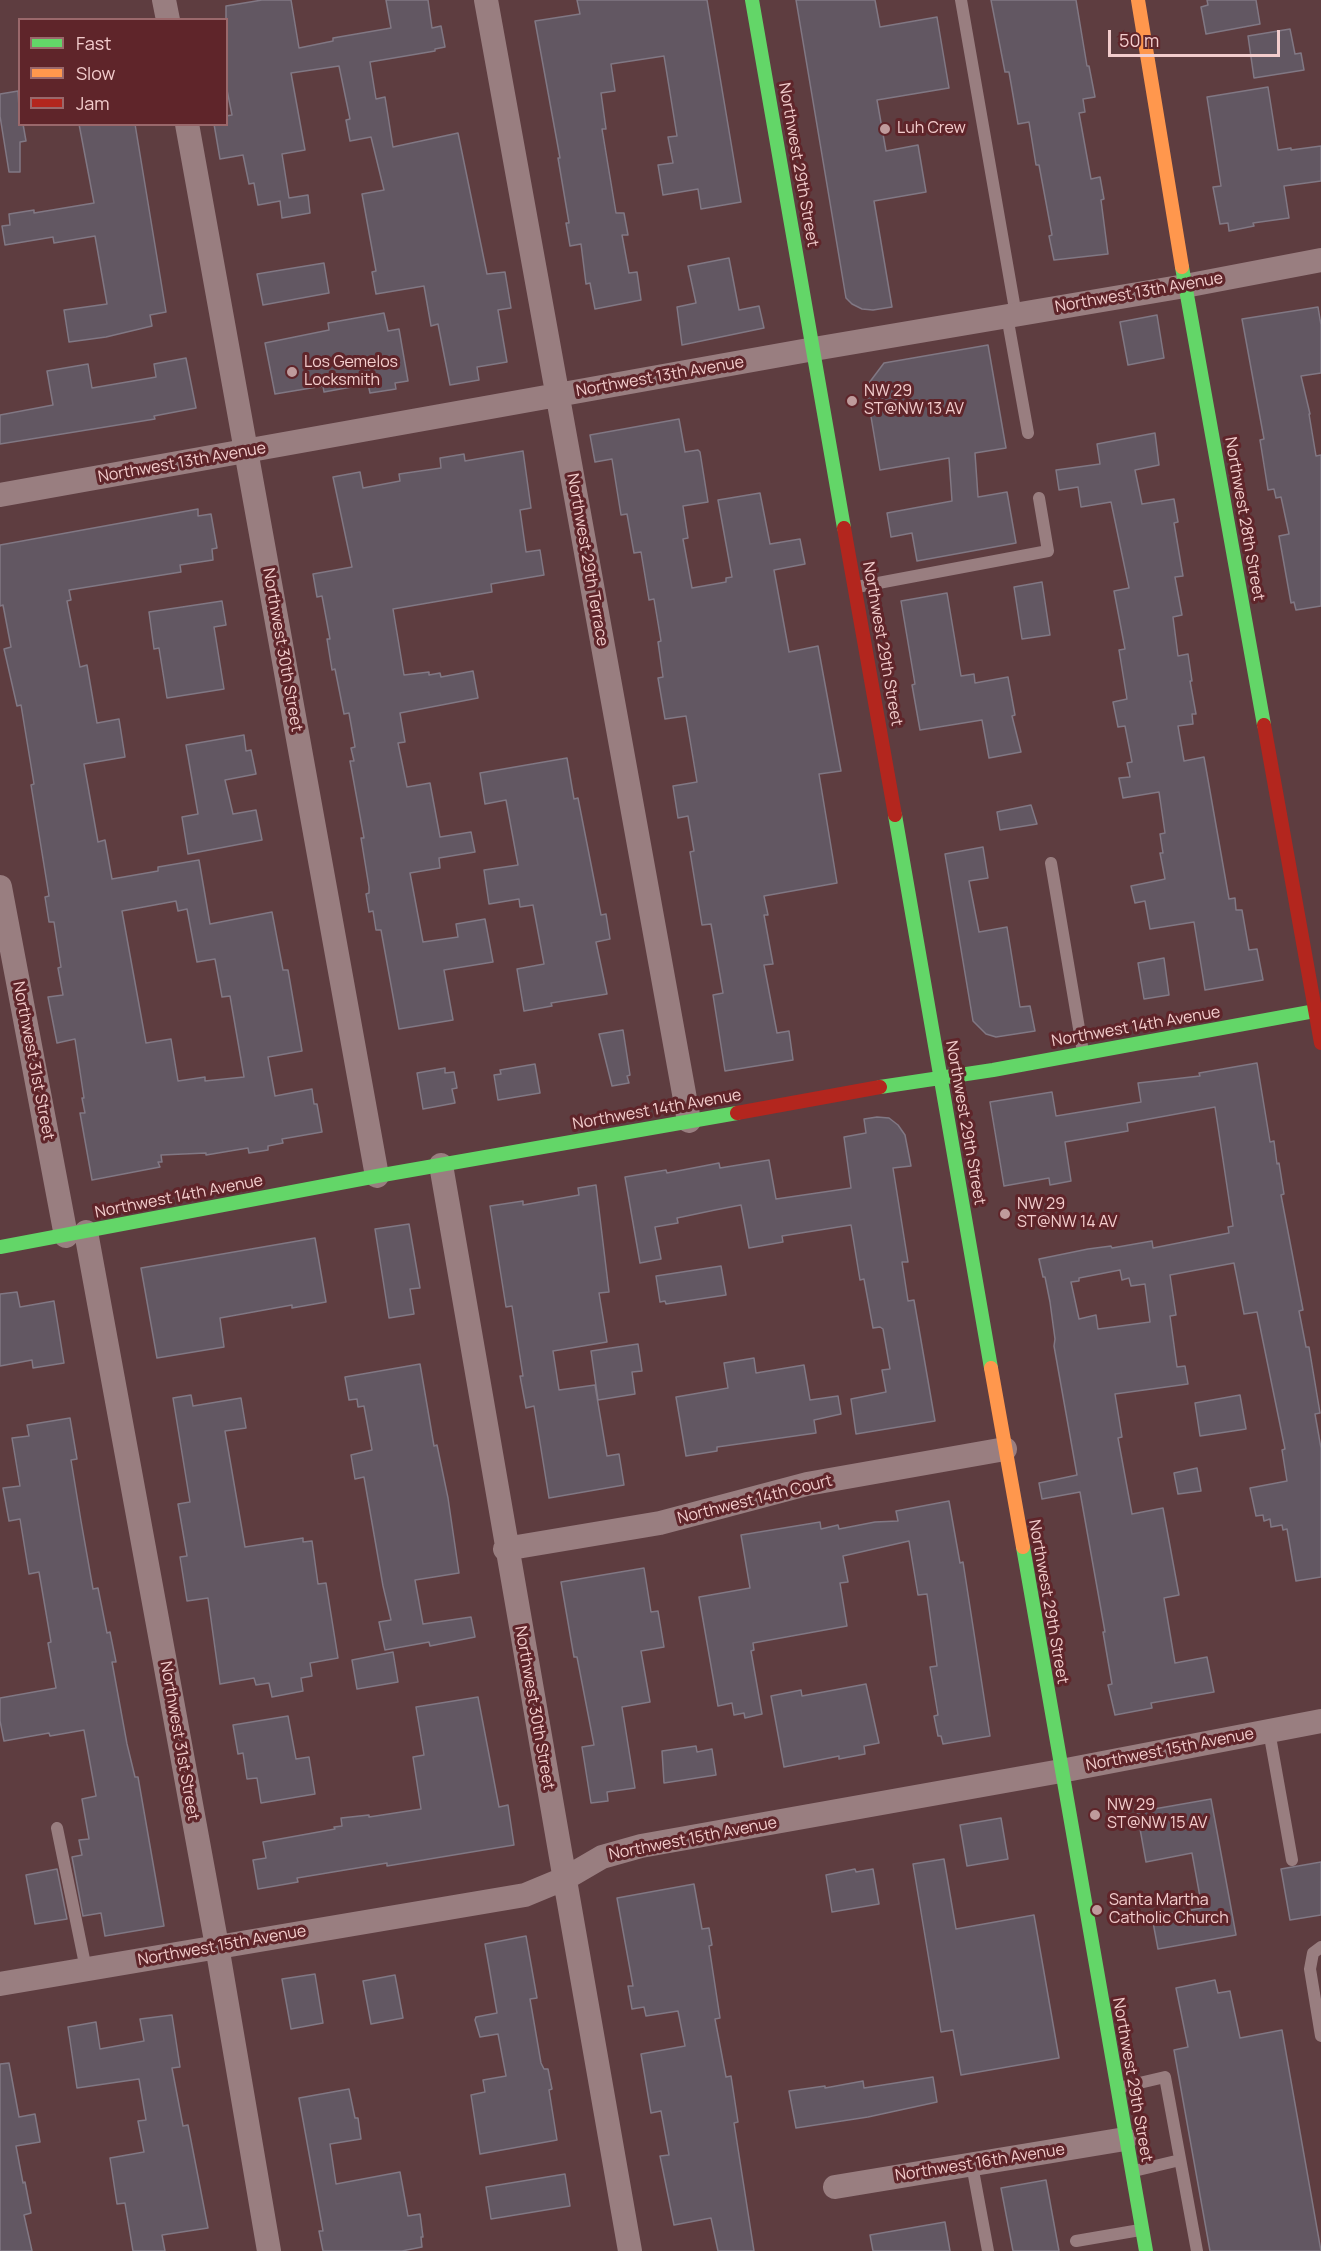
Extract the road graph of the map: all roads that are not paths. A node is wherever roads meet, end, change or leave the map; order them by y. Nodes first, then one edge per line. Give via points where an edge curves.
1 (164, 0) edge
2 (486, 0) edge
3 (752, 0) edge
4 (961, 0) edge
5 (1138, 0) edge
6 (168, 18) edge
7 (187, 126) edge
8 (1321, 260) edge
9 (1185, 286) junction
10 (1011, 315) junction
11 (814, 349) junction
12 (557, 396) junction
13 (1028, 433) dead end
14 (246, 452) junction
15 (0, 495) edge
16 (1040, 498) dead end
17 (855, 587) junction
18 (1050, 863) dead end
19 (0, 887) edge
20 (1318, 1010) edge
21 (1321, 1043) edge
22 (1083, 1053) junction
23 (941, 1078) junction
24 (688, 1120) junction
25 (441, 1165) junction
26 (377, 1176) junction
27 (76, 1234) junction
28 (0, 1248) edge
29 (1005, 1449) junction
30 (505, 1549) junction
31 (1321, 1721) edge
32 (1269, 1731) junction
33 (1061, 1771) junction
34 (57, 1828) dead end
35 (1292, 1860) dead end
36 (566, 1878) junction
37 (217, 1946) junction
38 (1321, 1947) edge
39 (86, 1969) junction
40 (0, 1984) edge
41 (1321, 2036) edge
42 (1116, 2088) junction
43 (1125, 2139) junction
44 (1180, 2160) junction
45 (972, 2165) junction
46 (1131, 2172) junction
47 (835, 2187) dead end
48 (1142, 2230) junction
49 (1076, 2241) dead end
50 (269, 2251) edge
51 (630, 2251) edge
52 (988, 2251) edge
53 (1146, 2251) edge
54 (1197, 2251) edge

1 - 6 street
2 - 12 street, Northwest 29th Terrace
3 - 11 street, Northwest 29th Street
4 - 10 lane
5 - 9 street, Northwest 28th Street
7 - 14 street, Northwest 30th Street
8 - 9 street, Northwest 13th Avenue
9 - 10 street, Northwest 13th Avenue
9 - 20 street, Northwest 28th Street
10 - 11 street, Northwest 13th Avenue
10 - 13 lane
11 - 12 street, Northwest 13th Avenue
11 - 17 street, Northwest 29th Street
12 - 14 street, Northwest 13th Avenue
12 - 24 street, Northwest 29th Terrace
14 - 15 street, Northwest 13th Avenue
14 - 26 street, Northwest 30th Street
16 - 17 lane via 1048,551
17 - 23 street, Northwest 29th Street
18 - 22 lane
19 - 27 street, Northwest 31st Street
20 - 21 street, Northwest 28th Street
20 - 22 street, Northwest 14th Avenue
22 - 23 street, Northwest 14th Avenue
23 - 24 street, Northwest 14th Avenue
23 - 29 street, Northwest 29th Street
24 - 25 street, Northwest 14th Avenue
25 - 26 street, Northwest 14th Avenue
25 - 30 street, Northwest 30th Street
26 - 27 street, Northwest 14th Avenue
27 - 28 street, Northwest 14th Avenue
27 - 37 street, Northwest 31st Street
29 - 30 street, Northwest 14th Court via 807,1484 660,1524
29 - 33 street, Northwest 29th Street
30 - 36 street, Northwest 30th Street
31 - 32 street, Northwest 15th Avenue
32 - 33 street, Northwest 15th Avenue
32 - 35 lane
33 - 36 street, Northwest 15th Avenue via 641,1846 602,1857
33 - 42 street, Northwest 29th Street
34 - 39 lane
36 - 37 street, Northwest 15th Avenue via 525,1895
36 - 51 street, Northwest 30th Street
37 - 39 street, Northwest 15th Avenue
37 - 50 street, Northwest 31st Street
38 - 41 lane via 1313,1953 1310,1969
39 - 40 street, Northwest 15th Avenue
42 - 43 street, Northwest 29th Street
42 - 44 lane via 1165,2078
43 - 45 street, Northwest 16th Avenue
43 - 46 street, Northwest 29th Street
44 - 46 lane
44 - 54 lane
45 - 47 street, Northwest 16th Avenue
45 - 52 lane
46 - 48 street, Northwest 29th Street
48 - 49 lane
48 - 53 street, Northwest 29th Street

